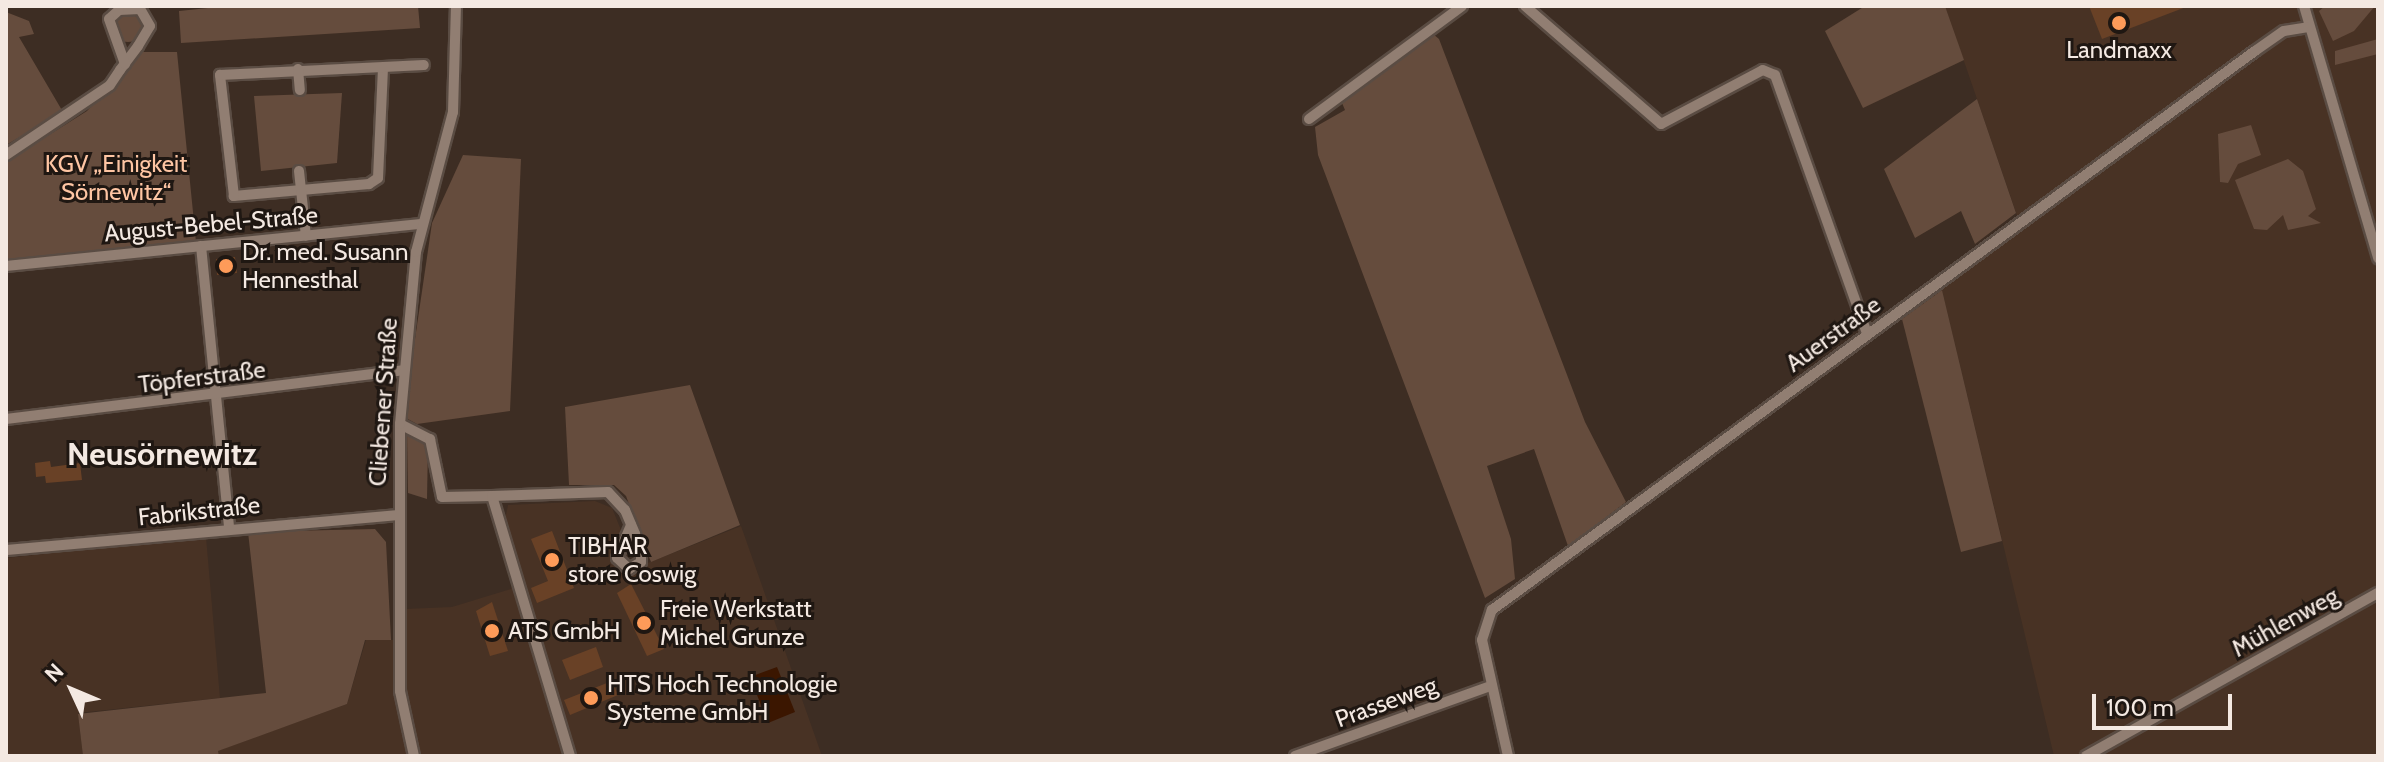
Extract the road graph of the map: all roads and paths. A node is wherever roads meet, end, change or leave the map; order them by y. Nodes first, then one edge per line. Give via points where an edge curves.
1 (456, 6) edge
2 (1462, 6) edge
3 (1525, 6) edge
4 (2304, 6) edge
5 (2310, 27) junction
6 (125, 64) junction
7 (424, 65) dead end
8 (383, 68) junction
9 (298, 69) junction
10 (300, 90) dead end
11 (1309, 119) dead end
12 (6, 155) edge
13 (299, 171) dead end
14 (301, 191) junction
15 (421, 224) junction
16 (306, 236) junction
17 (201, 246) junction
18 (2378, 258) edge
19 (6, 266) edge
20 (1867, 333) junction
21 (403, 370) junction
22 (217, 396) junction
23 (6, 419) edge
24 (400, 424) junction
25 (492, 496) junction
26 (396, 515) junction
27 (631, 525) dead end
28 (229, 527) junction
29 (6, 550) edge
30 (2378, 593) edge
31 (1491, 686) junction
32 (414, 756) edge
33 (570, 756) edge
34 (1295, 756) edge
35 (1508, 756) edge
36 (2086, 756) edge

1 - 15 street, Cliebener Straße via 453,112
2 - 11 street
3 - 20 street via 1661,124 1763,70 1775,75
4 - 5 street
5 - 18 street
5 - 20 street, Auerstraße via 2284,31
6 - 6 street via 150,26 140,9 119,10 109,19
6 - 12 street via 96,98
7 - 8 street
8 - 9 street
8 - 14 street via 378,178 369,184
9 - 10 street
9 - 14 street via 220,75 234,196
13 - 14 street
14 - 16 street
15 - 16 street, August-Bebel-Straße
15 - 21 street, Cliebener Straße
16 - 17 street, August-Bebel-Straße
17 - 19 street, August-Bebel-Straße
17 - 22 street
20 - 31 street, Auerstraße via 1520,586 1483,623
21 - 22 street, Töpferstraße
21 - 24 street, Cliebener Straße
22 - 23 street, Töpferstraße
22 - 28 street
24 - 25 street via 430,439 442,497
24 - 26 street, Cliebener Straße
25 - 27 street via 608,492
25 - 33 street
26 - 28 street, Fabrikstraße
26 - 32 street, Cliebener Straße via 400,691
28 - 29 street, Fabrikstraße
30 - 36 street, Mühlenweg
31 - 34 street, Prasseweg
31 - 35 street, Auerstraße

